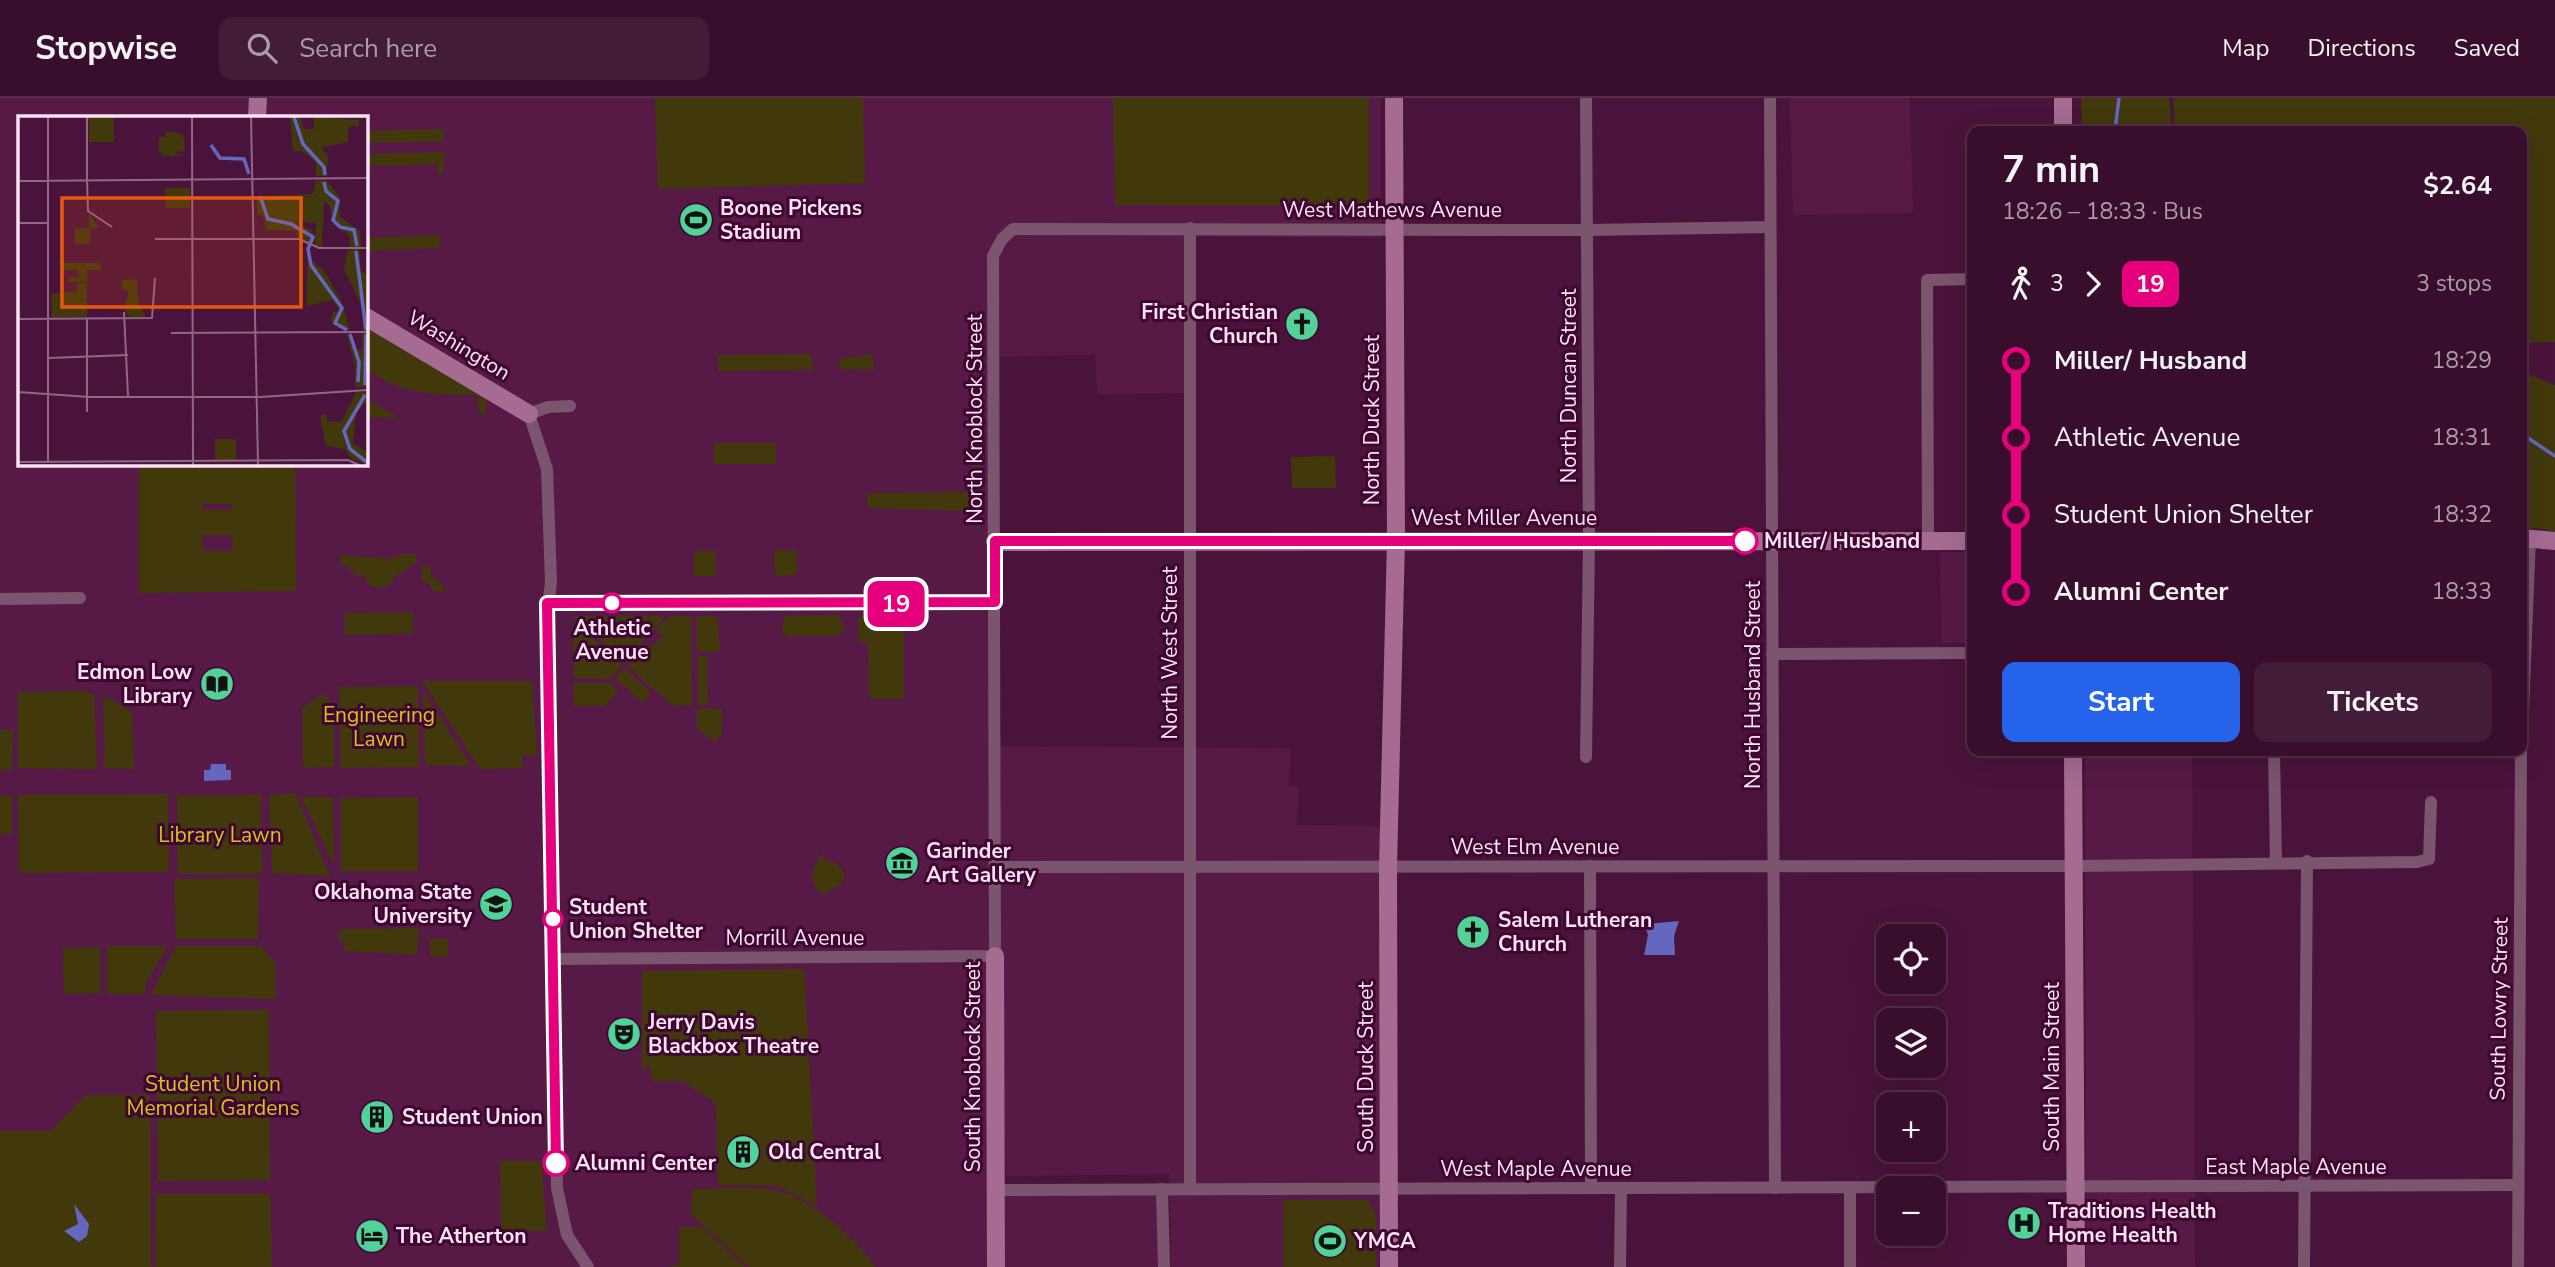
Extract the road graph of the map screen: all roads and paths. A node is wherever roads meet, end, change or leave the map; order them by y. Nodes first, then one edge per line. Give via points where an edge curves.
1 (258, 98) edge
2 (1394, 98) edge
3 (1586, 98) edge
4 (1770, 98) edge
5 (2063, 98) edge
6 (257, 116) edge
7 (2063, 126) edge
8 (1770, 227) junction
9 (1190, 228) junction
10 (1013, 229) joint
11 (1394, 229) junction
12 (1587, 230) junction
13 (1967, 279) edge
14 (368, 318) edge
15 (570, 407) dead end
16 (529, 414) junction
17 (2527, 538) edge
18 (1396, 540) junction
19 (1589, 540) junction
20 (995, 541) junction
21 (1189, 541) junction
22 (1771, 541) junction
23 (1928, 541) junction
24 (1967, 541) edge
25 (2555, 541) edge
26 (0, 598) edge
27 (80, 598) dead end
28 (995, 602) junction
29 (547, 603) junction
30 (1967, 653) edge
31 (1772, 654) junction
32 (2073, 756) edge
33 (2274, 756) edge
34 (2522, 756) edge
35 (1586, 757) dead end
36 (2431, 803) dead end
37 (2276, 862) junction
38 (2307, 862) junction
39 (1590, 866) junction
40 (1773, 866) junction
41 (2074, 866) junction
42 (996, 867) junction
43 (1189, 867) junction
44 (1388, 867) junction
45 (995, 956) junction
46 (554, 959) junction
47 (2517, 1185) junction
48 (2303, 1186) junction
49 (1389, 1188) junction
50 (1591, 1188) junction
51 (1621, 1188) junction
52 (1775, 1188) junction
53 (1850, 1188) junction
54 (2076, 1188) junction
55 (1162, 1189) junction
56 (1190, 1189) junction
57 (997, 1190) junction
58 (588, 1267) edge
59 (996, 1267) edge
60 (1164, 1267) edge
61 (1389, 1267) edge
62 (1620, 1267) edge
63 (1850, 1267) edge
64 (2076, 1267) edge
65 (2304, 1267) edge
66 (2518, 1267) edge

1 - 6 main road
2 - 11 main road, North Duck Street
3 - 12 street, North Duncan Street
4 - 8 street, North Husband Street
5 - 7 main road
8 - 12 street, West Mathews Avenue
8 - 22 street, North Husband Street
9 - 10 street, West Mathews Avenue
9 - 11 street, West Mathews Avenue
9 - 21 street, North West Street
10 - 20 street, North Knoblock Street via 993,256
11 - 12 street, West Mathews Avenue
11 - 18 main road, North Duck Street
12 - 19 street, North Duncan Street
13 - 23 street via 1927,280
14 - 16 main road, Washington
15 - 16 street via 548,407
16 - 29 street via 548,469 551,582
17 - 25 main road
18 - 19 main road, West Miller Avenue
18 - 21 main road, West Miller Avenue
18 - 44 main road, North Duck Street
19 - 22 main road, West Miller Avenue
19 - 35 street, North Duncan Street
20 - 21 main road, West Miller Avenue
20 - 28 street, North Knoblock Street
21 - 43 street, North West Street
22 - 23 main road, West Miller Avenue
22 - 31 street, North Husband Street
23 - 24 main road, West Miller Avenue
26 - 27 street
28 - 29 street
28 - 42 street, North Knoblock Street
29 - 46 street
30 - 31 street
31 - 40 street, North Husband Street
32 - 41 main road, South Main Street
33 - 37 street
34 - 47 street, South Lowry Street
36 - 38 street, West Elm Avenue via 2428,861
37 - 38 street, West Elm Avenue
37 - 41 street, West Elm Avenue
38 - 48 street
39 - 40 street, West Elm Avenue
39 - 44 street, West Elm Avenue
39 - 50 street
40 - 41 street, West Elm Avenue
40 - 52 street, North Husband Street
41 - 54 main road, South Main Street
42 - 43 street, West Elm Avenue
42 - 45 street, South Knoblock Street
43 - 44 street, West Elm Avenue
43 - 56 street, North West Street
44 - 49 main road, South Duck Street
45 - 46 street, Morrill Avenue
45 - 57 main road, South Knoblock Street
46 - 58 street via 559,1210 566,1235
47 - 48 street, East Maple Avenue
47 - 66 street, South Lowry Street
48 - 54 street, East Maple Avenue
48 - 65 street
49 - 50 street, West Maple Avenue
49 - 56 street, West Maple Avenue
49 - 61 main road, South Duck Street
50 - 51 street, West Maple Avenue
51 - 52 street, West Maple Avenue
51 - 62 street
52 - 53 street, West Maple Avenue
53 - 54 street, West Maple Avenue
53 - 63 street
54 - 64 main road, South Main Street
55 - 56 street, West Maple Avenue
55 - 57 street, West Maple Avenue
55 - 60 street
57 - 59 main road, South Knoblock Street

